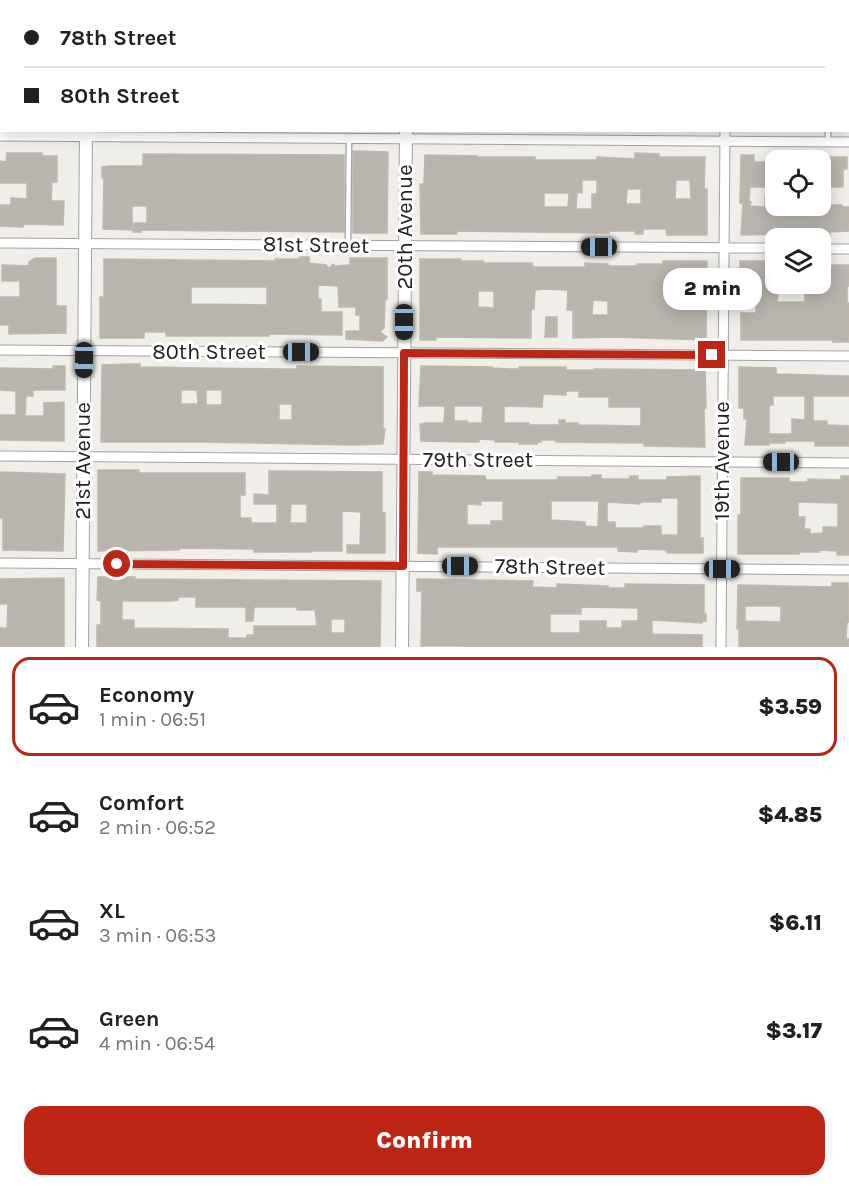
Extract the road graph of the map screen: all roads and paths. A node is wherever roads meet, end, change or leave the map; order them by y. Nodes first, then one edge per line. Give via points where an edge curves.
1 (725, 132) edge
2 (828, 132) edge
3 (86, 134) edge
4 (406, 135) edge
5 (0, 136) edge
6 (349, 139) junction
7 (725, 141) junction
8 (828, 142) junction
9 (849, 142) edge
10 (0, 243) edge
11 (85, 243) junction
12 (348, 245) junction
13 (405, 246) junction
14 (724, 248) junction
15 (765, 248) edge
16 (831, 249) edge
17 (849, 249) edge
18 (0, 350) edge
19 (84, 351) junction
20 (404, 353) junction
21 (723, 355) junction
22 (849, 356) edge
23 (0, 456) edge
24 (83, 457) junction
25 (404, 460) junction
26 (722, 461) junction
27 (849, 463) edge
28 (0, 563) edge
29 (83, 564) junction
30 (403, 566) junction
31 (722, 569) junction
32 (849, 570) edge
33 (82, 647) edge
34 (402, 647) edge
35 (721, 647) edge

1 - 7 street, 19th Avenue
2 - 8 lane
3 - 5 street
3 - 6 street
3 - 11 street, 21st Avenue
4 - 6 street
4 - 7 street
4 - 13 street, 20th Avenue
6 - 12 lane
7 - 8 street
7 - 14 street, 19th Avenue
8 - 9 street
10 - 11 street, 81st Street
11 - 12 street, 81st Street
11 - 19 street, 21st Avenue
12 - 13 street, 81st Street
13 - 14 street, 81st Street
13 - 20 street, 20th Avenue
14 - 15 street, 81st Street
14 - 21 street, 19th Avenue
16 - 17 street
18 - 19 street, 80th Street
19 - 20 street, 80th Street
19 - 24 street, 21st Avenue
20 - 21 street, 80th Street
20 - 25 street, 20th Avenue
21 - 22 street, 80th Street
21 - 26 street, 19th Avenue
23 - 24 street, 79th Street
24 - 25 street, 79th Street
24 - 29 street, 21st Avenue
25 - 26 street, 79th Street
25 - 30 street, 20th Avenue
26 - 27 street, 79th Street
26 - 31 street, 19th Avenue
28 - 29 street, 78th Street
29 - 30 street, 78th Street
29 - 33 street, 21st Avenue
30 - 31 street, 78th Street
30 - 34 street, 20th Avenue
31 - 32 street, 78th Street
31 - 35 street, 19th Avenue

